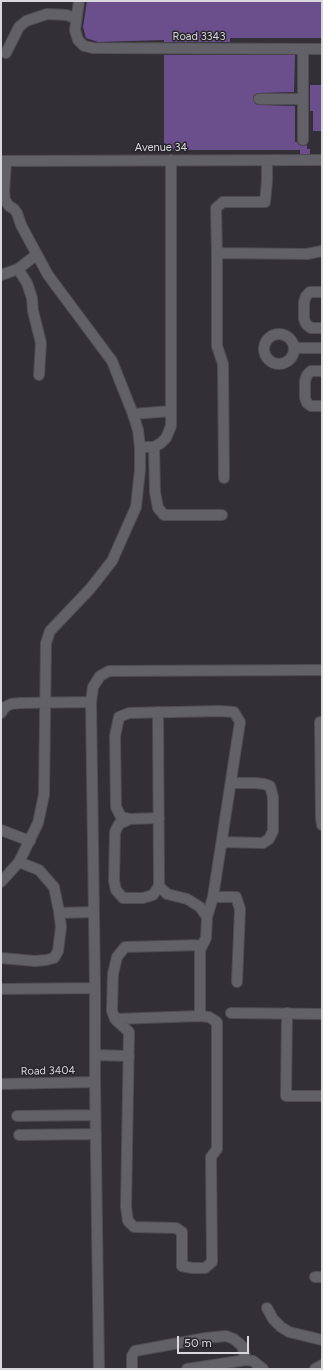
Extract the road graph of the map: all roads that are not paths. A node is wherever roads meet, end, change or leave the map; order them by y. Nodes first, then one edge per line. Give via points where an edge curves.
1 (79, 1) edge
2 (76, 19) junction
3 (303, 50) junction
4 (322, 50) edge
5 (6, 53) dead end
6 (259, 99) dead end
7 (303, 99) junction
8 (303, 140) dead end
9 (170, 160) junction
10 (322, 160) edge
11 (3, 161) edge
12 (267, 161) junction
13 (322, 251) edge
14 (218, 253) junction
15 (36, 255) junction
16 (18, 269) junction
17 (1, 274) edge
18 (322, 292) edge
19 (322, 328) edge
20 (294, 348) dead end
21 (322, 348) edge
22 (322, 371) edge
23 (39, 374) dead end
24 (322, 406) edge
25 (171, 411) junction
26 (133, 414) junction
27 (154, 447) junction
28 (140, 448) junction
29 (224, 478) dead end
30 (222, 514) dead end
31 (322, 670) edge
32 (91, 702) junction
33 (46, 703) junction
34 (158, 712) junction
35 (1, 713) edge
36 (320, 722) dead end
37 (231, 783) junction
38 (159, 818) junction
39 (130, 819) junction
40 (322, 825) edge
41 (1, 830) edge
42 (30, 841) junction
43 (222, 842) junction
44 (19, 862) junction
45 (1, 882) edge
46 (159, 886) junction
47 (213, 897) junction
48 (94, 912) junction
49 (60, 913) junction
50 (207, 917) junction
51 (202, 945) junction
52 (1, 958) edge
53 (237, 982) dead end
54 (95, 988) junction
55 (1, 989) edge
56 (231, 1013) dead end
57 (287, 1014) junction
58 (322, 1014) edge
59 (200, 1016) junction
60 (115, 1019) junction
61 (95, 1055) junction
62 (129, 1056) junction
63 (95, 1082) junction
64 (1, 1084) edge
65 (322, 1096) edge
66 (95, 1115) junction
67 (18, 1116) dead end
68 (96, 1134) junction
69 (19, 1135) dead end
70 (267, 1308) dead end
71 (322, 1340) edge
72 (246, 1360) junction
73 (322, 1365) edge
74 (99, 1369) edge
75 (132, 1369) edge
76 (187, 1369) edge
77 (263, 1369) edge
78 (315, 1369) edge

1 - 2 street
2 - 3 street, Road 3343 via 75,30 78,40 84,46 93,48
2 - 5 street via 67,15 47,14 26,21 19,27
3 - 4 street, Road 3343
3 - 7 street
6 - 7 street
7 - 8 street
9 - 11 street, Avenue 34
9 - 12 street, Avenue 34
9 - 25 street
10 - 12 street, Avenue 34
11 - 15 street via 5,200 17,213
12 - 14 street via 265,202 223,202 216,208
13 - 14 street via 307,254
14 - 29 street via 217,346 223,364
15 - 16 street
15 - 26 street via 112,361
16 - 17 street
16 - 23 street via 27,283 32,298 42,343
18 - 19 street via 310,292 306,296 304,319 311,328
20 - 21 street
22 - 24 street via 311,371 307,374 305,398 311,406
25 - 26 street
25 - 27 street via 171,426 166,438
26 - 28 street
27 - 28 street
27 - 30 street via 155,492 158,508 164,514
28 - 33 street via 136,507 112,561 90,589 50,631 46,642
31 - 32 street via 109,671 96,679
32 - 33 street
32 - 48 street
33 - 35 street via 11,704
33 - 42 street via 44,795 38,823
34 - 37 street via 234,712 240,722
34 - 38 street
34 - 39 street via 128,713 119,717 116,736 116,807 121,817
36 - 40 street
37 - 43 street
37 - 43 street via 255,782 270,786 273,797 272,831 269,839 263,843
38 - 39 street
38 - 46 street
39 - 46 street via 119,824 116,832 116,890 123,898 142,898 153,895
41 - 42 street
42 - 44 street
43 - 47 street
44 - 45 street
44 - 49 street via 39,870 47,878 54,887
46 - 50 street via 167,894 187,899 200,907
47 - 50 street
47 - 53 street via 236,897 240,909
48 - 49 street
48 - 54 street
49 - 52 street via 59,944 54,958 35,961
50 - 51 street via 206,938
51 - 59 street
51 - 60 street via 125,946 117,957 113,974 112,1011
54 - 55 street
54 - 61 street
56 - 57 street
57 - 58 street
57 - 65 street via 286,1096
59 - 60 street
59 - 62 street via 209,1017 216,1022 216,1149 211,1157 212,1262 205,1268 182,1266 182,1232 176,1228 134,1228 128,1221 126,1207
60 - 62 street via 129,1032
61 - 62 street
61 - 63 street
63 - 64 street, Road 3404
63 - 66 street
66 - 67 street
66 - 68 street
68 - 69 street
68 - 74 street
70 - 71 street via 281,1327 289,1332
72 - 75 street via 242,1346 226,1336 135,1351 132,1356
72 - 76 street
72 - 77 street
73 - 78 street

